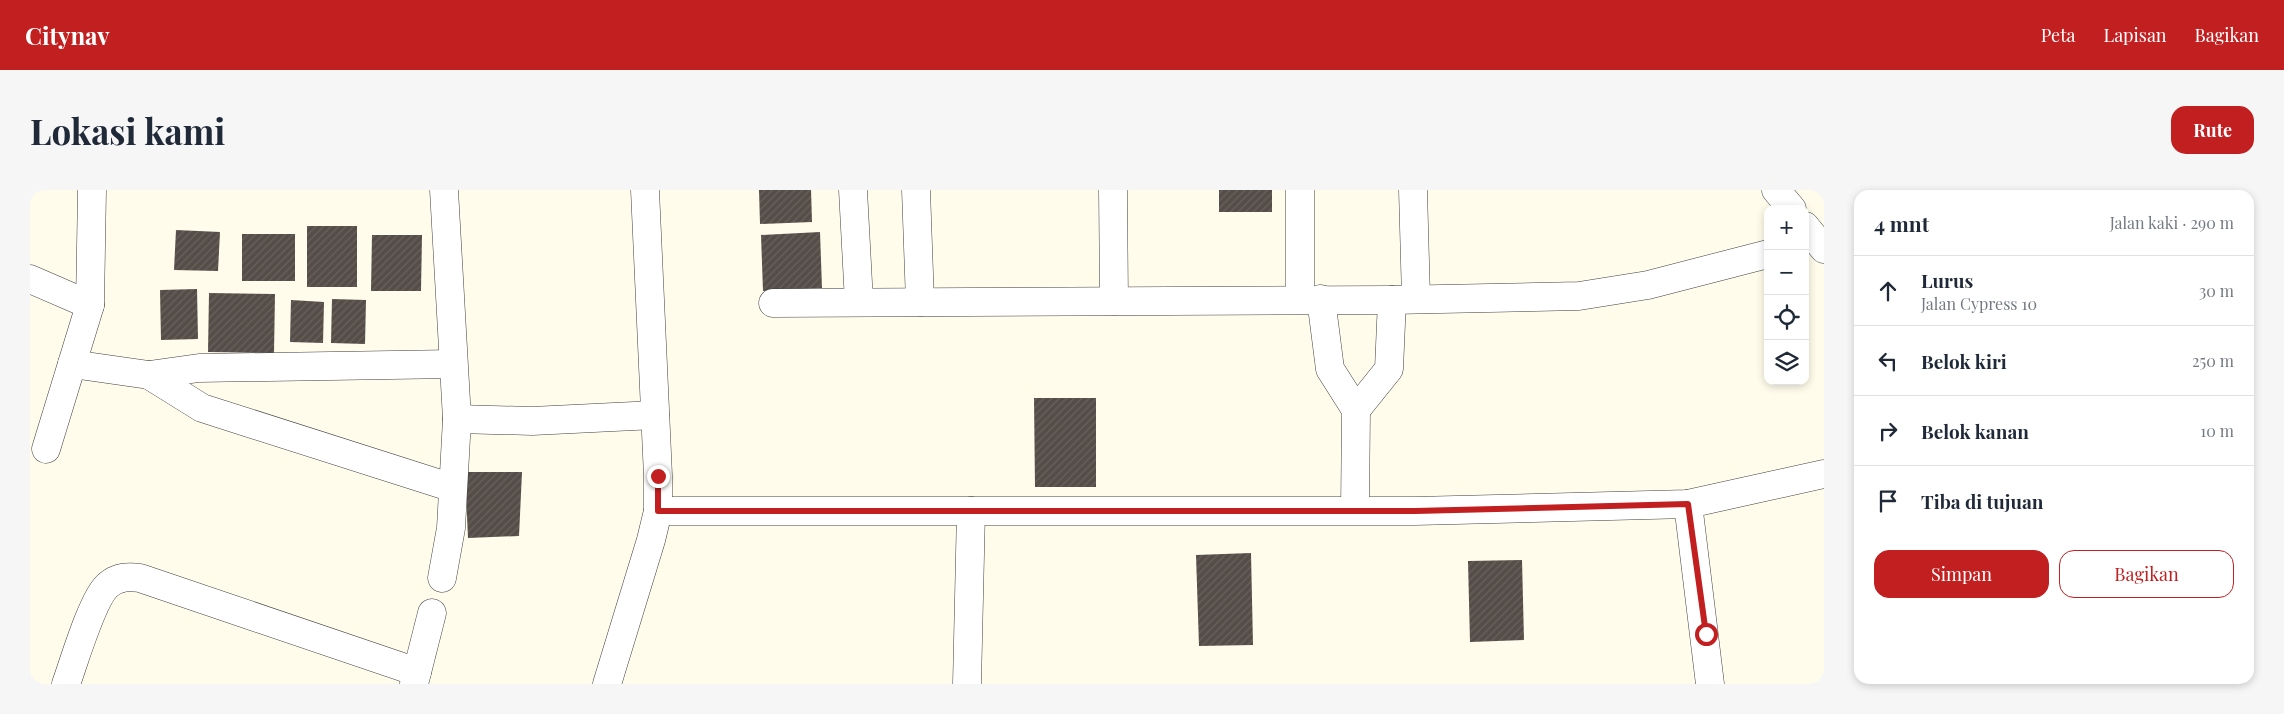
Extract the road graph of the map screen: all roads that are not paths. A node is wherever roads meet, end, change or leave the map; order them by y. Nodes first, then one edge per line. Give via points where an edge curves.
1 (92, 190) edge
2 (444, 190) edge
3 (645, 190) edge
4 (853, 190) edge
5 (916, 190) edge
6 (1113, 190) edge
7 (1300, 190) edge
8 (1413, 190) edge
9 (1776, 190) edge
10 (1789, 205) edge
11 (1764, 255) edge
12 (30, 279) edge
13 (1311, 299) junction
14 (1404, 299) junction
15 (1114, 301) junction
16 (859, 302) junction
17 (920, 302) junction
18 (773, 303) dead end
19 (90, 305) junction
20 (72, 364) junction
21 (454, 364) junction
22 (149, 375) junction
23 (1356, 410) junction
24 (656, 415) junction
25 (457, 419) junction
26 (46, 449) dead end
27 (1824, 474) edge
28 (453, 488) junction
29 (1688, 504) junction
30 (1355, 510) junction
31 (658, 511) junction
32 (971, 511) junction
33 (442, 578) dead end
34 (432, 613) dead end
35 (415, 678) edge
36 (66, 684) edge
37 (607, 684) edge
38 (966, 684) edge
39 (1710, 684) edge

1 - 19 street
2 - 21 street
3 - 24 street
4 - 16 street
5 - 17 street
6 - 15 street
7 - 13 street
8 - 14 street
9 - 10 street
11 - 14 street via 1612,292 1579,296
12 - 19 street
13 - 14 street
13 - 15 street
13 - 23 street via 1330,370
14 - 23 street via 1389,368
15 - 17 street
16 - 17 street
16 - 18 street
19 - 20 street
20 - 22 street
20 - 26 street
21 - 22 street via 199,368
21 - 25 street
22 - 28 street via 202,408
23 - 30 street
24 - 25 street via 532,421
24 - 31 street
25 - 28 street
27 - 29 street
28 - 33 street via 451,528
29 - 30 street
29 - 39 street
30 - 32 street
31 - 32 street
31 - 37 street via 642,575
32 - 38 street
34 - 35 street
35 - 36 street via 127,576 114,581 98,597

